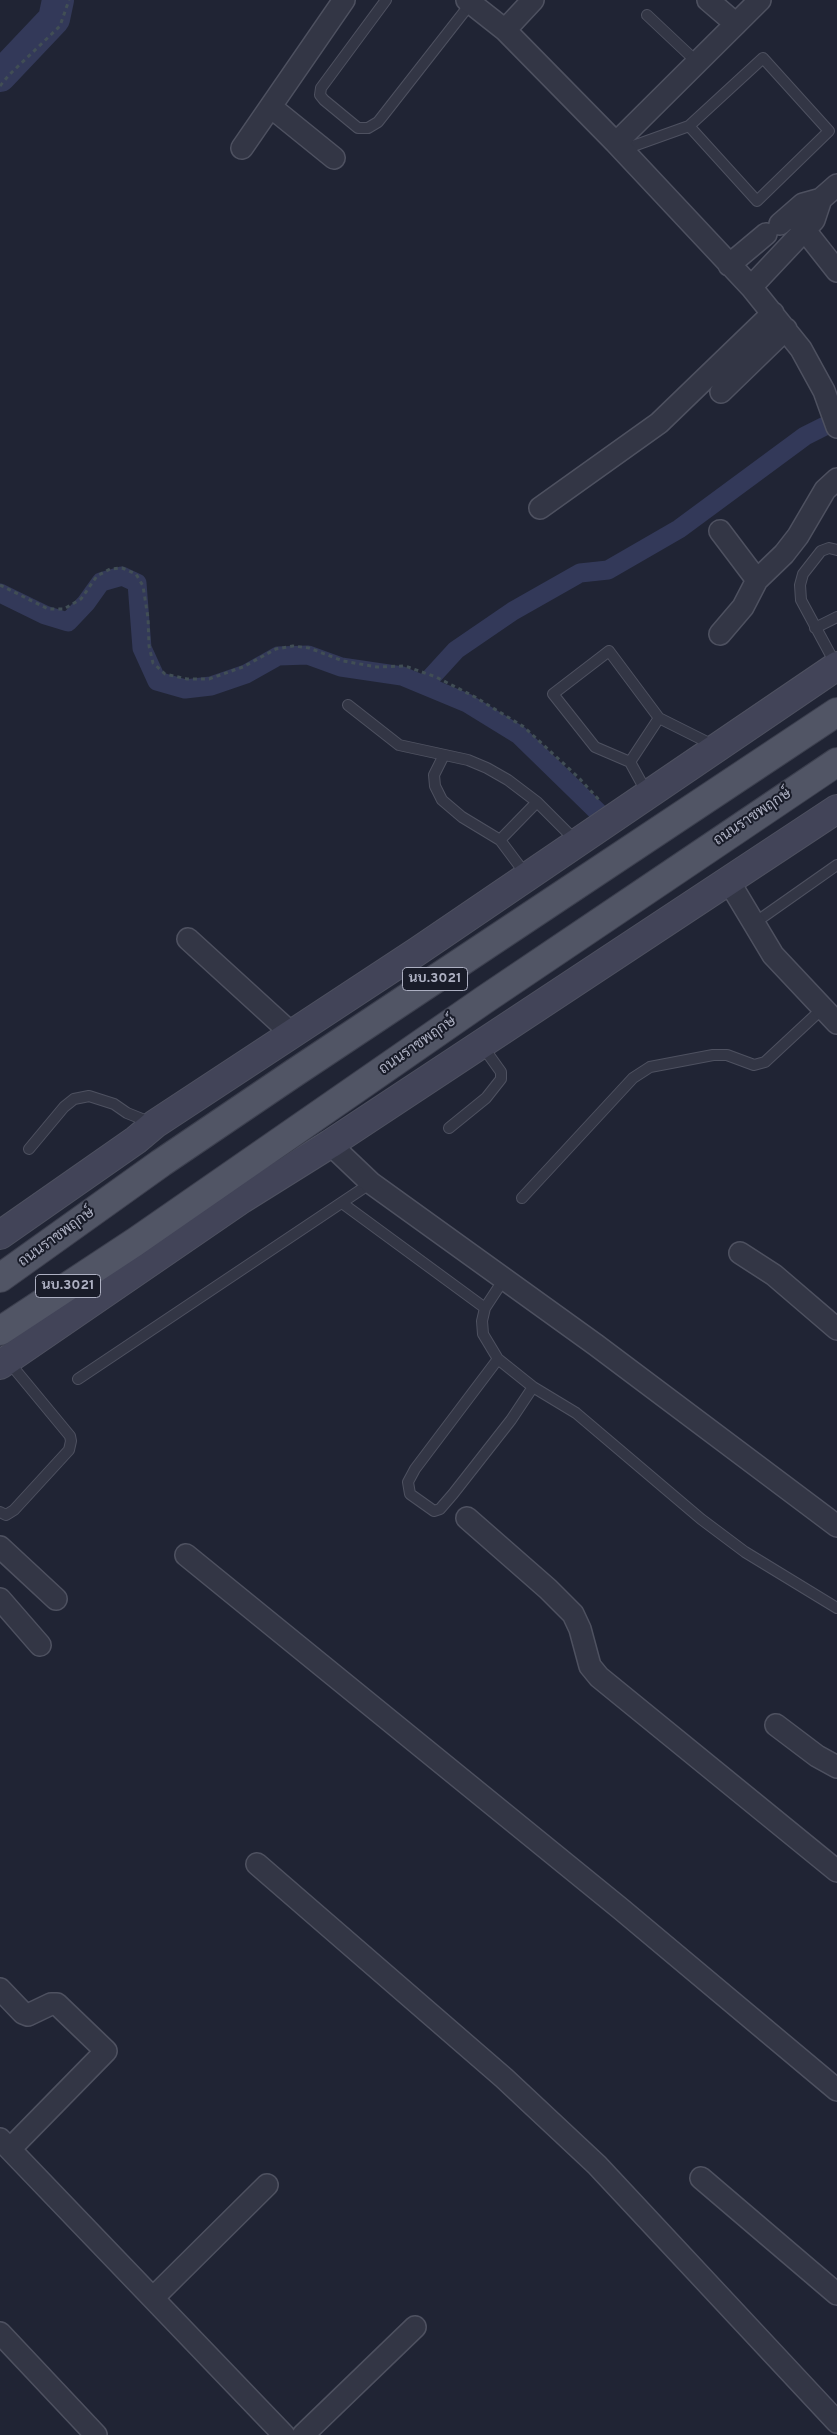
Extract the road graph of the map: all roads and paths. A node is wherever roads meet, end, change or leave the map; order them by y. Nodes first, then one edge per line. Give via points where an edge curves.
1 (69, 0) edge
2 (344, 0) edge
3 (386, 0) edge
4 (533, 0) edge
5 (708, 0) edge
6 (760, 0) edge
7 (469, 2) edge
8 (647, 15) dead end
9 (736, 24) junction
10 (505, 30) junction
11 (698, 63) junction
12 (0, 86) edge
13 (271, 107) junction
14 (689, 126) junction
15 (619, 147) junction
16 (242, 148) dead end
17 (334, 158) dead end
18 (837, 185) edge
19 (821, 199) junction
20 (779, 224) junction
21 (805, 232) junction
22 (729, 266) junction
23 (837, 272) edge
24 (752, 287) junction
25 (780, 321) junction
26 (721, 392) dead end
27 (837, 427) edge
28 (837, 479) edge
29 (540, 508) dead end
30 (720, 531) dead end
31 (837, 550) edge
32 (757, 580) junction
33 (0, 585) edge
34 (837, 617) edge
35 (815, 628) junction
36 (720, 634) dead end
37 (837, 666) edge
38 (348, 705) dead end
39 (837, 712) edge
40 (660, 718) junction
41 (718, 748) junction
42 (444, 755) junction
43 (630, 762) junction
44 (837, 762) edge
45 (647, 794) junction
46 (537, 802) junction
47 (837, 809) edge
48 (615, 817) junction
49 (500, 840) junction
50 (578, 843) junction
51 (837, 865) edge
52 (528, 877) junction
53 (728, 880) junction
54 (753, 924) junction
55 (188, 939) dead end
56 (830, 1016) edge
57 (291, 1033) junction
58 (480, 1044) junction
59 (449, 1128) dead end
60 (145, 1132) junction
61 (330, 1144) junction
62 (29, 1149) dead end
63 (371, 1183) junction
64 (522, 1198) dead end
65 (242, 1199) junction
66 (342, 1202) junction
67 (2, 1230) edge
68 (135, 1242) junction
69 (38, 1252) junction
70 (740, 1253) dead end
71 (0, 1278) edge
72 (504, 1279) junction
73 (485, 1308) junction
74 (837, 1329) edge
75 (0, 1331) edge
76 (498, 1359) junction
77 (4, 1362) edge
78 (78, 1379) dead end
79 (533, 1387) junction
80 (0, 1512) edge
81 (467, 1518) dead end
82 (837, 1526) edge
83 (0, 1547) edge
84 (186, 1555) dead end
85 (56, 1599) dead end
86 (837, 1608) edge
87 (4, 1611) edge
88 (40, 1645) dead end
89 (776, 1725) dead end
90 (837, 1767) edge
91 (257, 1864) dead end
92 (837, 1871) edge
93 (0, 1989) edge
94 (837, 2090) edge
95 (5, 2144) edge
96 (701, 2178) dead end
97 (266, 2185) dead end
98 (837, 2294) edge
99 (153, 2298) junction
100 (415, 2327) dead end
101 (0, 2334) edge
102 (837, 2422) edge
103 (96, 2435) edge
104 (284, 2435) edge
105 (303, 2435) edge

1 - 12 path via 60,26
2 - 13 street
3 - 7 lane via 320,88 324,100 358,128 368,128 378,122
4 - 10 street
5 - 9 street
6 - 9 street
7 - 10 street
8 - 11 lane
9 - 11 street
10 - 15 street
11 - 15 street
13 - 16 street
13 - 17 street
14 - 14 lane via 763,58 829,131 757,201
14 - 15 lane
15 - 22 street
18 - 19 street
19 - 20 street via 803,204
19 - 21 street via 814,220
20 - 21 street
20 - 22 street
21 - 23 street
21 - 24 street
22 - 24 street
24 - 25 street
25 - 26 street
25 - 27 street via 801,349 824,390
25 - 29 street via 659,423
28 - 32 street via 825,490 784,554
30 - 32 street
31 - 35 lane via 821,551 803,574 801,600
32 - 36 street via 749,600
33 - 48 path via 48,609 64,609 81,599 97,576 110,569 122,568 136,574 143,586 153,663 164,674 187,679 209,679 243,667 276,649 293,646 309,648 343,661 405,666 436,677 524,727
34 - 35 lane
35 - 37 lane
37 - 41 main road, นบ.3021
38 - 42 lane via 399,745
39 - 69 main road, ถนนราชพฤกษ์ / นบ.3021 via 285,1079
40 - 41 lane
40 - 43 lane
40 - 43 lane via 609,651 553,694 595,747
41 - 45 main road, นบ.3021
42 - 46 lane via 487,768
42 - 49 lane via 434,774 434,786 442,800 462,817
43 - 45 lane
44 - 68 main road, ถนนราชพฤกษ์ / นบ.3021 via 484,1000
45 - 48 main road, นบ.3021
46 - 49 lane
46 - 50 lane
47 - 53 main road, ถนนราชพฤกษ์
48 - 50 main road, นบ.3021
49 - 52 lane
50 - 52 main road, นบ.3021
51 - 54 lane
52 - 57 main road, นบ.3021
53 - 54 street
53 - 58 main road, ถนนราชพฤกษ์
54 - 56 street via 773,955
55 - 57 street
56 - 64 lane via 765,1062 754,1065 727,1055 713,1055 650,1067 633,1078
57 - 60 main road, นบ.3021
58 - 59 lane via 501,1072 501,1079 486,1098
58 - 61 main road, ถนนราชพฤกษ์
60 - 62 lane via 114,1104 89,1096 74,1099 64,1107
60 - 67 main road
60 - 69 main road
61 - 63 street
61 - 65 main road, ถนนราชพฤกษ์
63 - 66 lane
63 - 72 street
65 - 68 main road
65 - 77 main road
66 - 73 lane
66 - 78 lane
68 - 75 main road, ถนนราชพฤกษ์ / นบ.3021
69 - 71 main road, ถนนราชพฤกษ์ / นบ.3021
70 - 74 street via 774,1276
72 - 73 lane
72 - 82 street
73 - 76 lane via 483,1334
76 - 79 lane
76 - 79 lane via 415,1469 408,1482 410,1494 428,1508 440,1509 511,1420
77 - 80 lane via 71,1441 69,1450 14,1510 6,1515
79 - 86 lane via 576,1413 745,1552
81 - 92 street via 573,1614 590,1666 598,1677
83 - 85 street
84 - 94 street via 621,1909
87 - 88 street
89 - 90 street
91 - 102 street via 504,2078 597,2165
93 - 95 street via 23,2014 57,2004 106,2051
95 - 99 street
96 - 98 street
97 - 99 street
99 - 104 street
100 - 105 street
101 - 103 street

